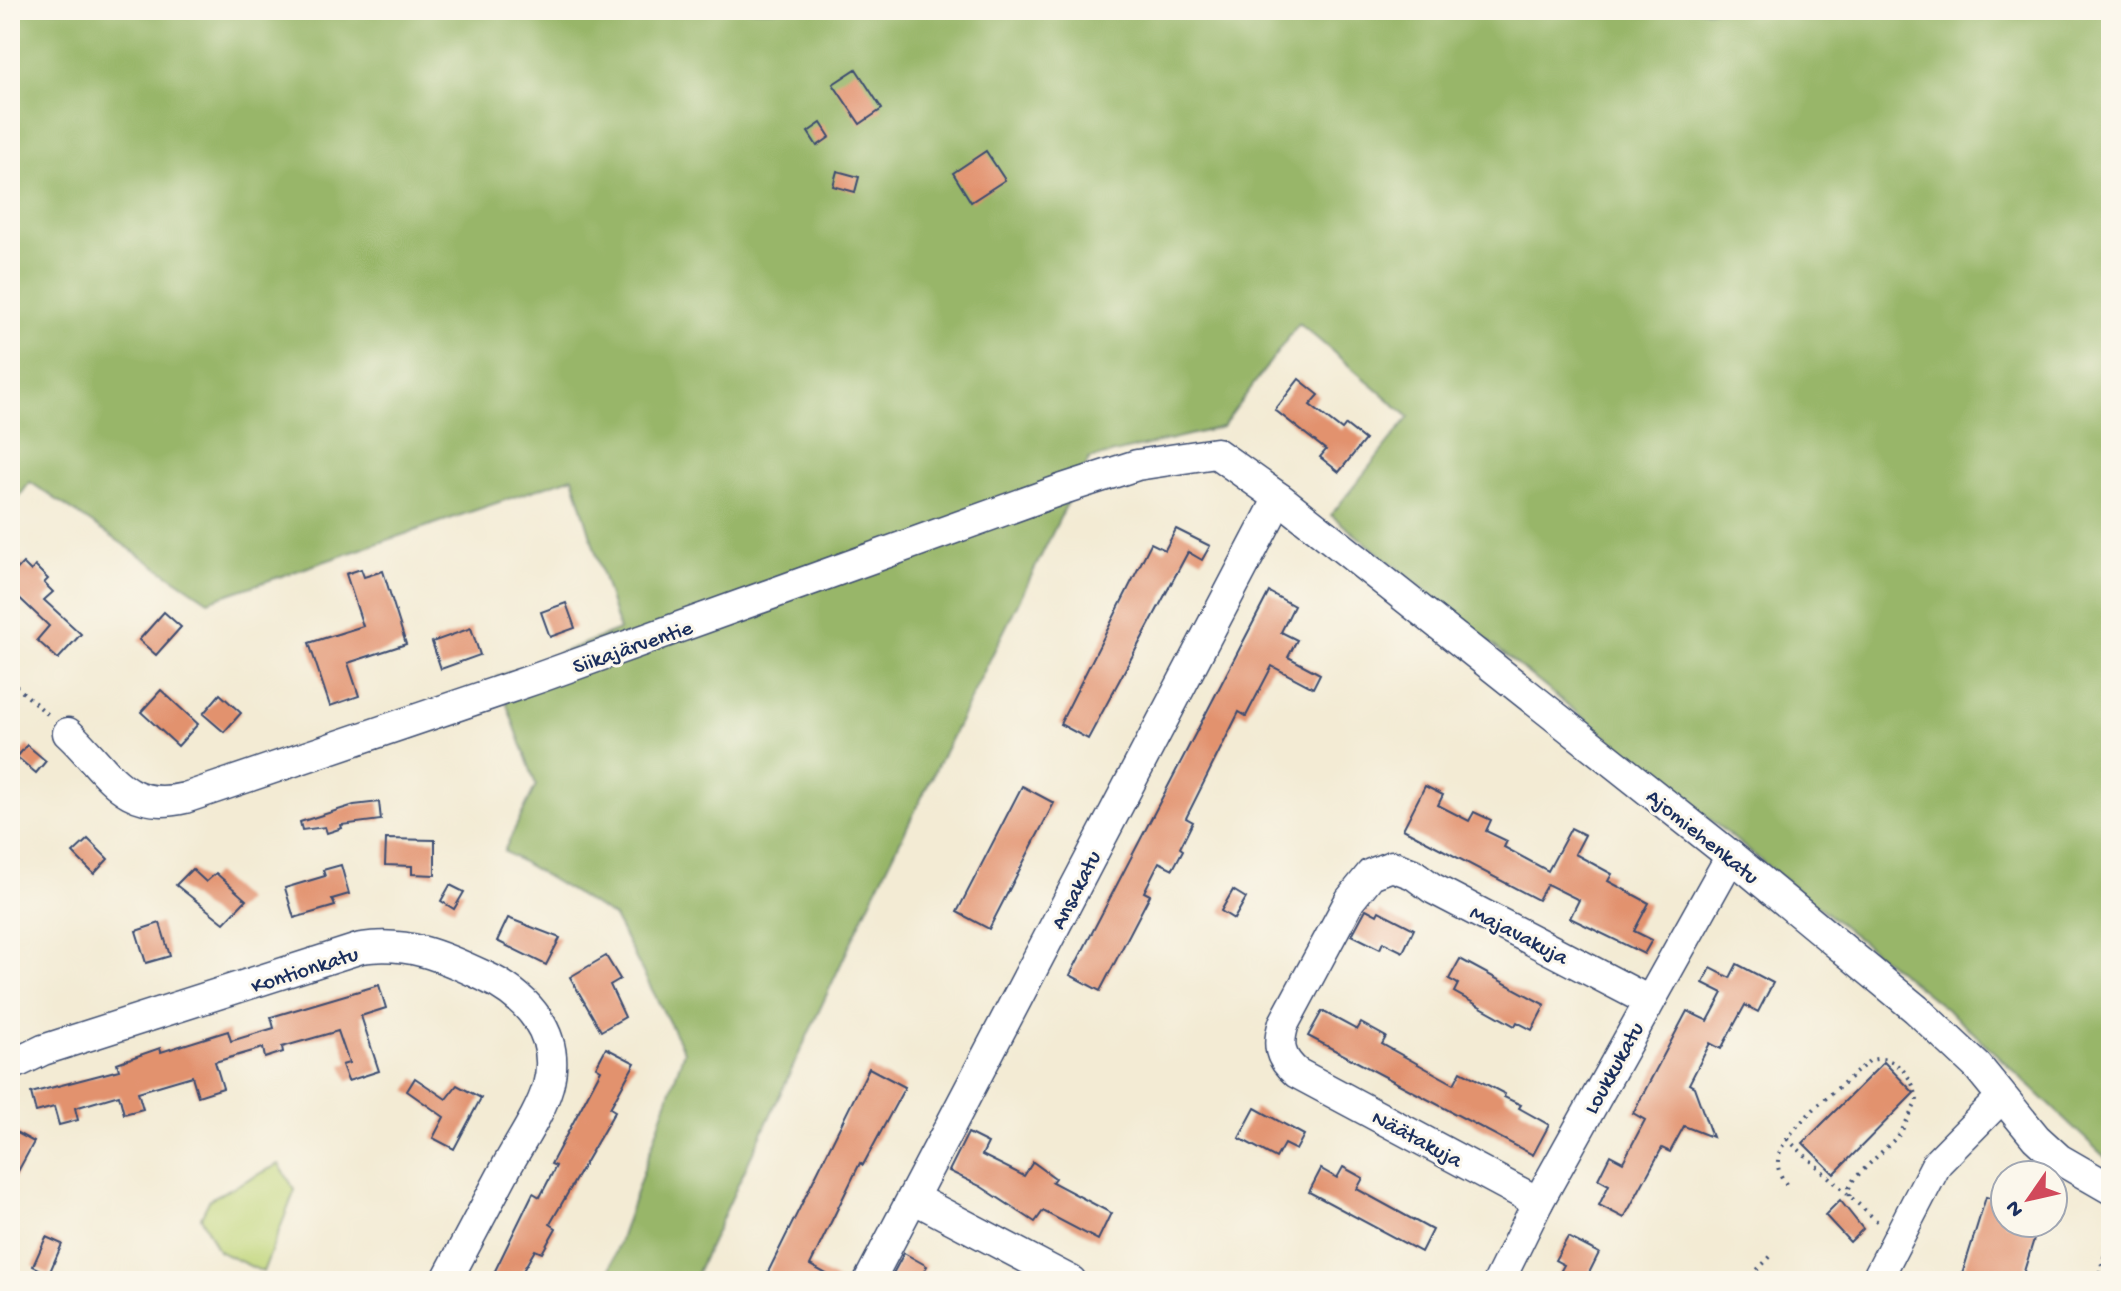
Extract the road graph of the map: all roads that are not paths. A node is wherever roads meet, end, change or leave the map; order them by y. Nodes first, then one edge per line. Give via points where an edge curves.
1 (1279, 498) junction
2 (68, 733) road end
3 (1731, 856) junction
4 (1649, 1001) junction
5 (10, 1066) edge
6 (1297, 1073) joint
7 (2000, 1099) junction
8 (2111, 1189) edge
9 (913, 1198) junction
10 (1538, 1202) junction
11 (446, 1281) edge
12 (869, 1281) edge
13 (1071, 1281) edge
14 (1499, 1281) edge
15 (1876, 1281) edge

1 - 2 street, Siikajärventie via 1216,453 1137,465 484,697 170,801 132,797
1 - 3 street, Ajomiehenkatu
1 - 9 street, Ansakatu
3 - 4 street, Loukkukatu
3 - 7 street, Ajomiehenkatu via 1947,1036
4 - 6 street, Majavakuja via 1392,866 1379,869 1358,888 1284,1023 1280,1053
4 - 10 street, Loukkukatu
5 - 11 street, Kontionkatu via 43,1050 361,948 423,949 494,981 536,1013 547,1040 549,1083
6 - 10 street, Näätakuja
7 - 8 street, Ajomiehenkatu via 2059,1159
7 - 15 street via 1937,1163
9 - 12 street, Ansakatu
9 - 13 street
10 - 14 street, Loukkukatu

